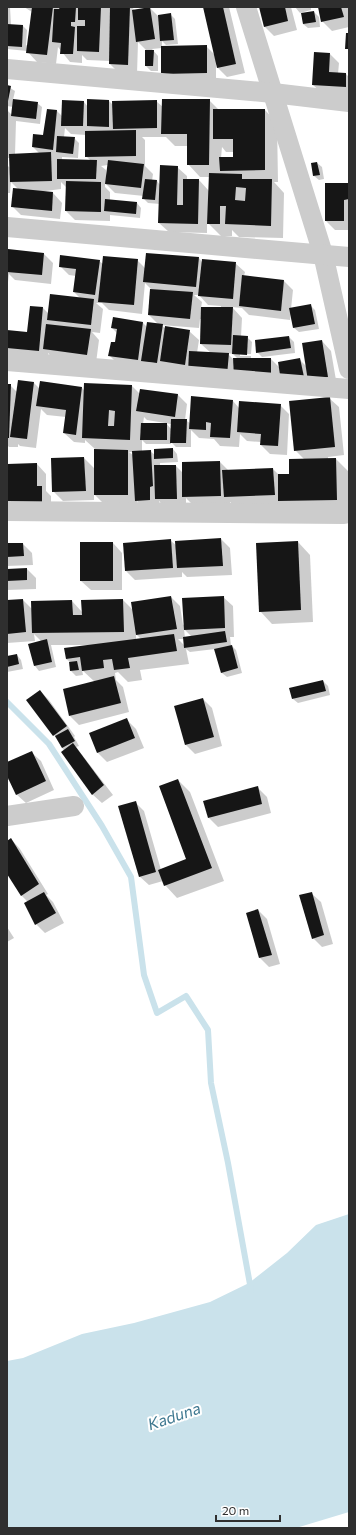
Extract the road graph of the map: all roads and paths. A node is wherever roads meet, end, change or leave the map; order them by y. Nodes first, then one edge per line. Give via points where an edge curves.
1 (246, 7) edge
2 (7, 69) edge
3 (273, 93) junction
4 (349, 102) edge
5 (7, 227) edge
6 (323, 254) junction
7 (349, 257) edge
8 (7, 361) edge
9 (349, 370) edge
10 (349, 389) edge
11 (349, 510) edge
12 (7, 511) edge
13 (74, 806) dead end
14 (7, 816) edge

1 - 3 street
2 - 3 street
3 - 4 street
3 - 6 street
5 - 6 street
6 - 7 street
6 - 9 street
8 - 10 street
11 - 12 street via 344,514
13 - 14 street

